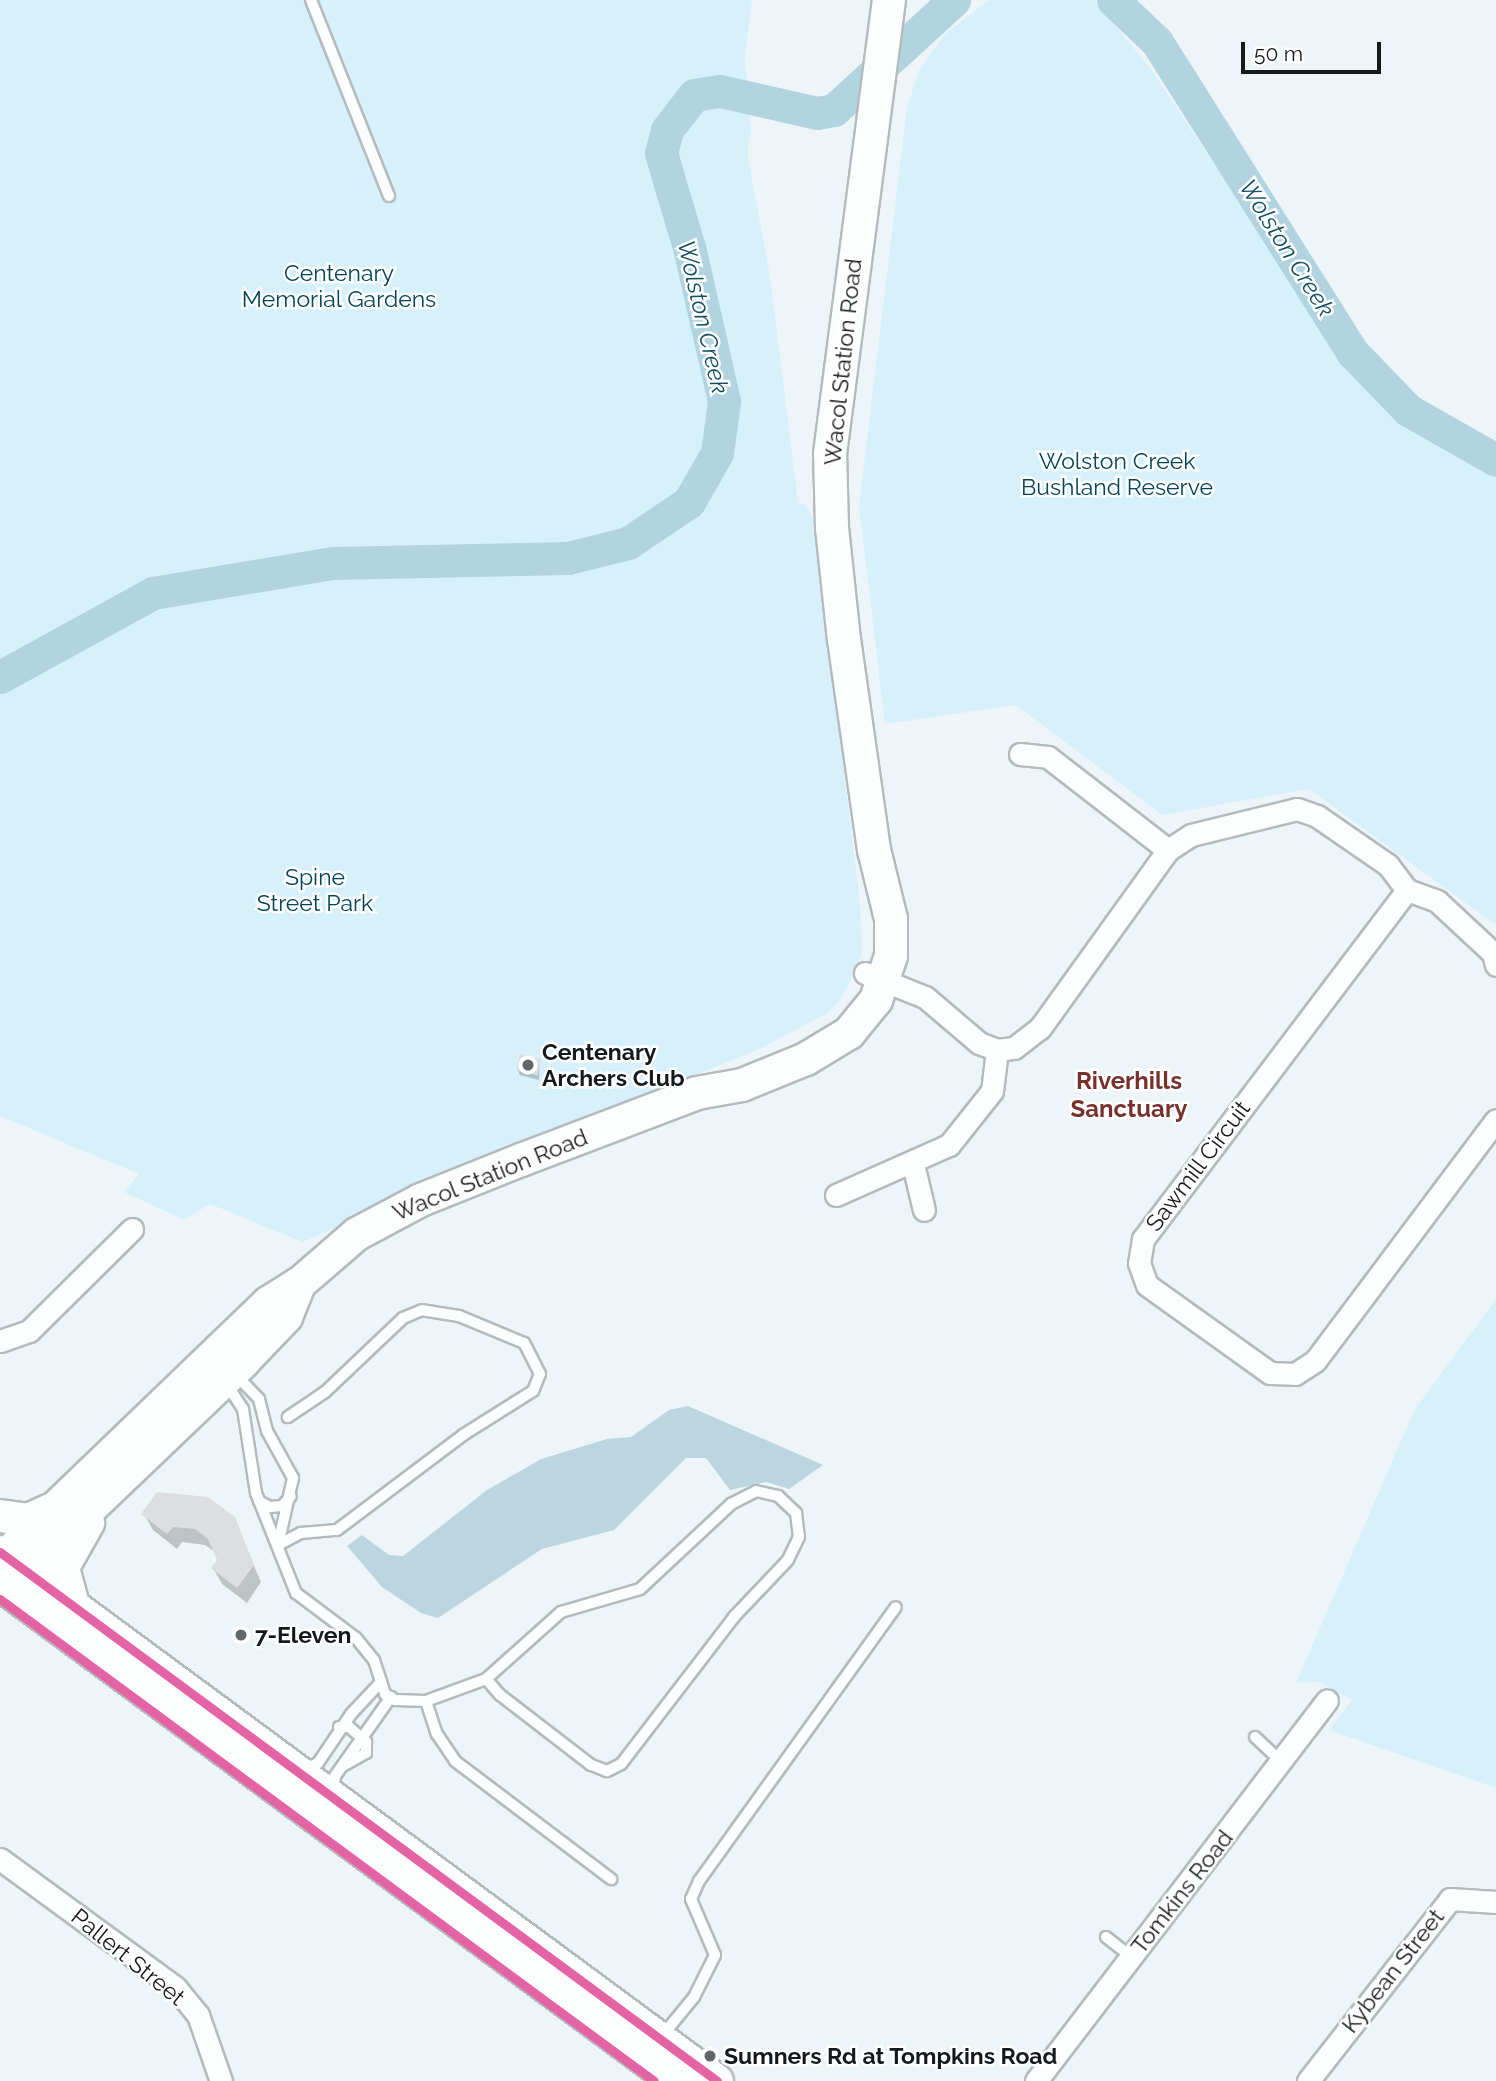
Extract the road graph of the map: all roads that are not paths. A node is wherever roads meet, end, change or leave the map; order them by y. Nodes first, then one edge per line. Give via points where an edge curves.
1 (311, 0) edge
2 (890, 0) edge
3 (389, 196) dead end
4 (1020, 754) dead end
5 (1168, 850) junction
6 (1406, 890) junction
7 (1496, 965) edge
8 (875, 976) junction
9 (997, 1049) junction
10 (1496, 1119) edge
11 (913, 1164) junction
12 (836, 1195) dead end
13 (924, 1210) dead end
14 (132, 1229) dead end
15 (0, 1341) edge
16 (219, 1369) junction
17 (288, 1417) dead end
18 (108, 1492) junction
19 (292, 1494) junction
20 (259, 1501) junction
21 (54, 1508) junction
22 (0, 1516) edge
23 (278, 1545) junction
24 (6, 1568) edge
25 (74, 1605) junction
26 (896, 1607) dead end
27 (486, 1679) junction
28 (381, 1682) junction
29 (391, 1697) junction
30 (426, 1701) junction
31 (1327, 1701) dead end
32 (342, 1727) junction
33 (1255, 1737) dead end
34 (362, 1738) junction
35 (1282, 1762) junction
36 (297, 1769) junction
37 (334, 1786) junction
38 (0, 1859) edge
39 (611, 1879) dead end
40 (1496, 1902) edge
41 (1106, 1937) dead end
42 (1132, 1957) junction
43 (660, 2038) junction
44 (221, 2081) edge
45 (675, 2081) edge
46 (717, 2081) edge
47 (1036, 2081) edge
48 (1308, 2081) edge

1 - 3 lane
2 - 8 main road, Wacol Station Road via 830,454 838,588 874,850 891,919 891,956
4 - 5 street via 1048,757
5 - 6 street via 1191,835 1297,809 1317,816 1388,864
5 - 9 street via 1029,1040 1014,1048
6 - 7 street via 1437,901 1493,953
6 - 10 street, Sawmill Circuit via 1143,1239 1139,1263 1147,1285 1270,1373 1296,1374 1315,1361
8 - 9 street via 925,997 979,1043
8 - 16 main road, Wacol Station Road via 863,1019 830,1048 742,1084 697,1093 421,1200 357,1234 299,1284 268,1303
9 - 11 street via 995,1078 985,1101 949,1145
11 - 12 street
11 - 13 street
14 - 15 street via 29,1331
16 - 18 main road, Wacol Station Road
16 - 19 lane via 259,1399 267,1432 293,1478
16 - 20 lane via 243,1409
16 - 21 main road, Wacol Station Road
17 - 23 lane via 326,1392 402,1318 422,1310 459,1316 524,1343 540,1374 533,1391 463,1435 337,1530 301,1533
18 - 24 main road, Wacol Station Road
18 - 25 main road via 63,1567
19 - 20 lane via 282,1506 270,1507
19 - 23 lane
20 - 23 lane via 269,1534
21 - 22 main road via 28,1520
21 - 24 main road, Wacol Station Road
23 - 28 lane via 296,1593 356,1637 374,1660
24 - 25 main road
24 - 45 main road
25 - 36 main road
26 - 43 lane via 699,1881 691,1899 715,1955 694,1997
27 - 27 lane via 561,1612 640,1589 731,1504 756,1491 778,1496 796,1513 799,1537 788,1560 734,1617 621,1764 607,1771 591,1765 500,1695
27 - 30 lane
28 - 29 lane
28 - 32 lane
29 - 30 lane
29 - 34 lane
30 - 39 lane via 437,1734 455,1761
31 - 35 street, Tomkins Road
32 - 34 lane
32 - 36 lane via 308,1769
33 - 35 lane
34 - 37 lane
35 - 42 street, Tomkins Road
36 - 37 main road
37 - 43 main road
38 - 44 street, Pallert Street via 176,1988 198,2015
40 - 48 street, Kybean Street via 1450,1899
41 - 42 lane
42 - 47 street, Tomkins Road
43 - 46 main road

